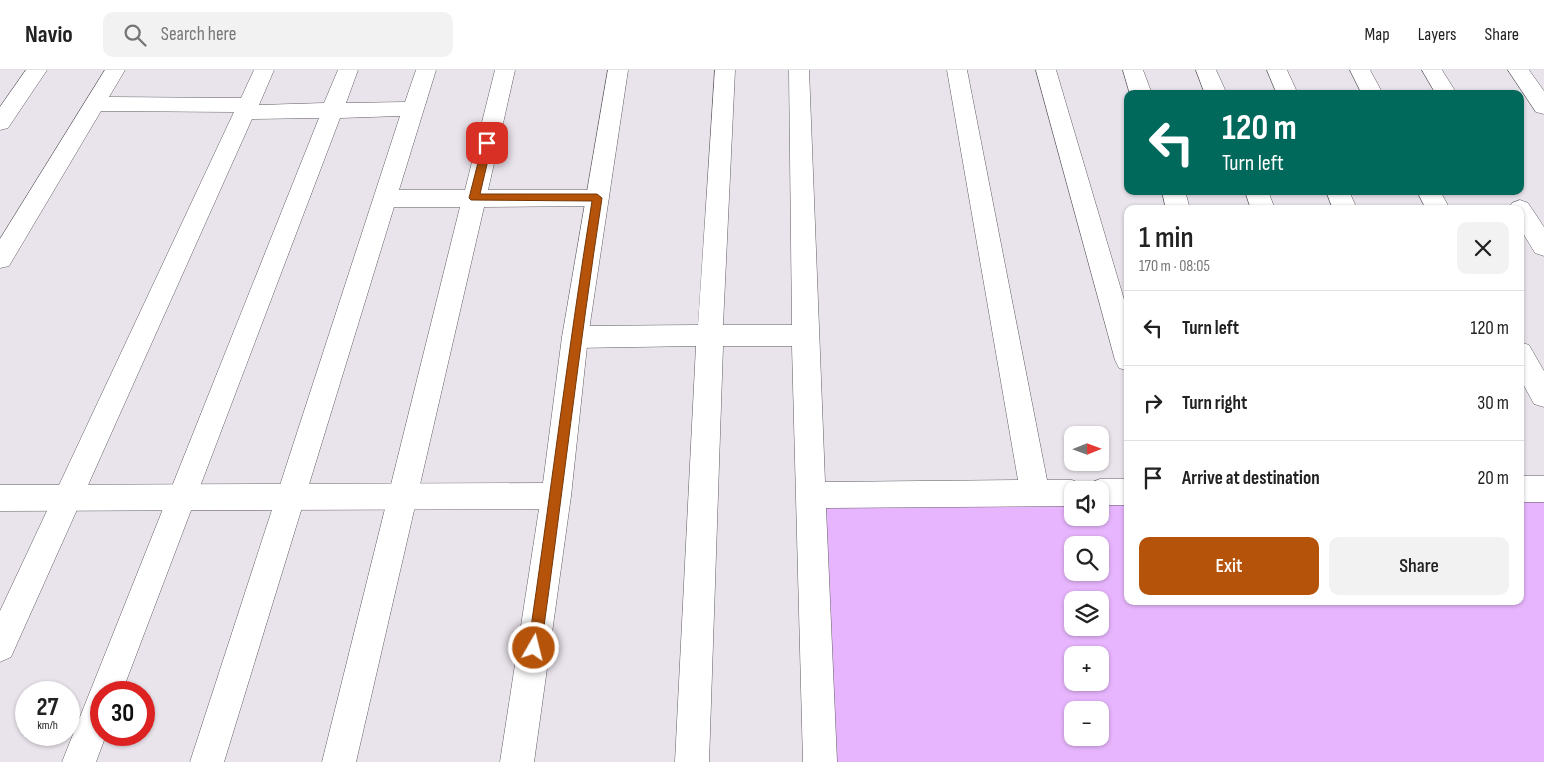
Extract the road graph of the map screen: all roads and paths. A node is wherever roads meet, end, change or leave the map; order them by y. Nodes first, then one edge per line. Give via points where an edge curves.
1 (37, 70) edge
2 (116, 70) edge
3 (264, 70) edge
4 (348, 70) edge
5 (426, 70) edge
6 (505, 70) edge
7 (618, 70) edge
8 (725, 70) edge
9 (799, 70) edge
10 (957, 70) edge
11 (1046, 70) edge
12 (1133, 70) edge
13 (1206, 70) edge
14 (1277, 70) edge
15 (1360, 70) edge
16 (1432, 70) edge
17 (1518, 70) edge
18 (1140, 90) edge
19 (1214, 90) edge
20 (1286, 90) edge
21 (1371, 90) edge
22 (1444, 90) edge
23 (94, 104) junction
24 (1544, 107) edge
25 (247, 109) junction
26 (413, 109) junction
27 (333, 110) junction
28 (0, 123) edge
29 (474, 198) junction
30 (597, 198) junction
31 (385, 199) junction
32 (1524, 215) edge
33 (1544, 247) edge
34 (0, 259) edge
35 (805, 335) junction
36 (710, 336) junction
37 (575, 337) junction
38 (1124, 346) edge
39 (1524, 360) edge
40 (1544, 396) edge
41 (1524, 489) edge
42 (1544, 489) edge
43 (1109, 492) edge
44 (1124, 492) edge
45 (1035, 493) junction
46 (1064, 493) edge
47 (811, 494) junction
48 (402, 496) junction
49 (556, 496) junction
50 (290, 497) junction
51 (0, 498) edge
52 (69, 498) junction
53 (182, 498) junction
54 (0, 646) edge
55 (110, 681) edge
56 (90, 733) edge
57 (79, 762) edge
58 (207, 762) edge
59 (339, 762) edge
60 (517, 762) edge
61 (692, 762) edge
62 (820, 762) edge

1 - 28 street
2 - 23 street
3 - 25 street
4 - 27 street
5 - 26 street
6 - 29 street
7 - 30 street
8 - 36 street
9 - 35 street
10 - 45 street
11 - 38 street
12 - 18 street
13 - 19 street
14 - 20 street
15 - 21 street
16 - 22 street
17 - 24 street
23 - 25 street
23 - 34 street
25 - 27 street
25 - 52 street
26 - 27 street
26 - 31 street
27 - 53 street
29 - 30 street
29 - 31 street
29 - 48 street
30 - 37 street
31 - 50 street
32 - 33 street
35 - 36 street
35 - 47 street
36 - 37 street
36 - 61 street
37 - 49 street
39 - 40 street
41 - 42 street
43 - 44 street
45 - 46 street
45 - 47 street
47 - 62 street
48 - 49 street
48 - 50 street
48 - 59 street
49 - 60 street
50 - 53 street
50 - 58 street
51 - 52 street
52 - 53 street
52 - 54 street
53 - 55 street
56 - 57 street

